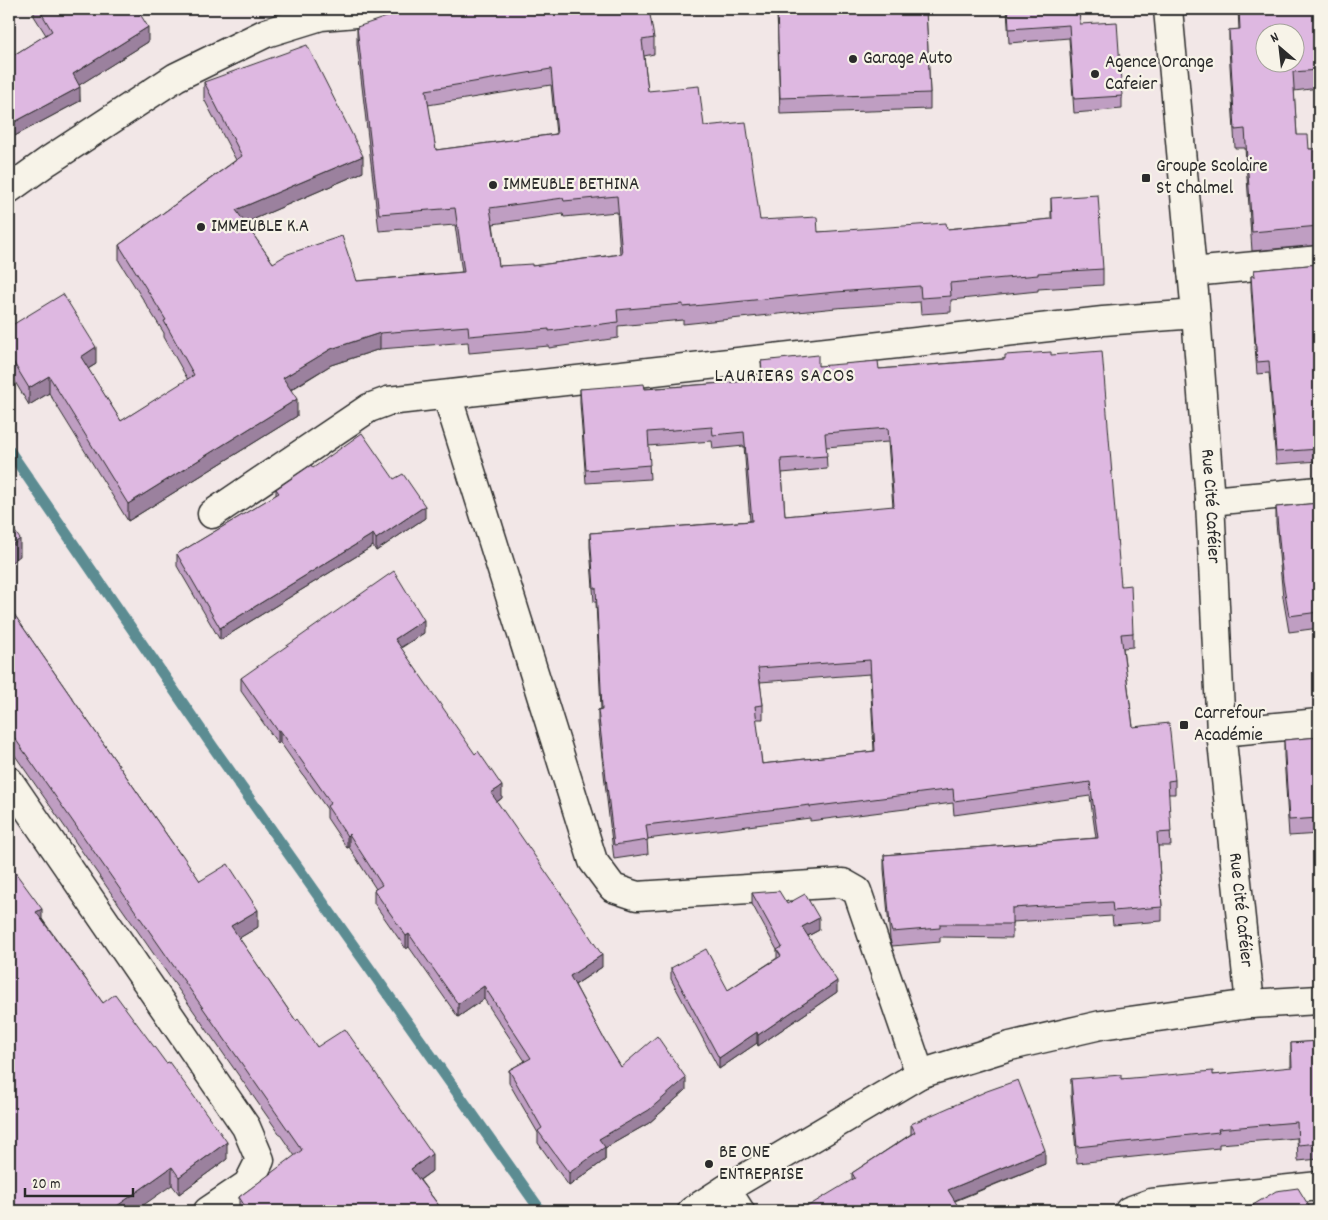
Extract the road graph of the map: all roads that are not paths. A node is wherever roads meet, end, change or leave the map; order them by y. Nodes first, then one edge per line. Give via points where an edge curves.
1 (404, 9) edge
2 (1168, 9) edge
3 (264, 21) edge
4 (9, 189) edge
5 (1319, 260) edge
6 (1192, 272) junction
7 (1196, 314) junction
8 (447, 394) junction
9 (1319, 491) edge
10 (1210, 501) junction
11 (212, 514) dead end
12 (1319, 723) edge
13 (1222, 732) junction
14 (9, 781) edge
15 (1319, 1000) edge
16 (1250, 1004) junction
17 (920, 1074) junction
18 (1319, 1186) edge
19 (733, 1200) edge
20 (208, 1211) edge
21 (692, 1211) edge
22 (1129, 1211) edge

1 - 3 street
2 - 6 street, Rue Cité Caféier
3 - 4 street
5 - 6 street
6 - 7 street, Rue Cité Caféier
7 - 8 street via 1102,321
7 - 10 street, Rue Cité Caféier
8 - 11 street via 388,401 370,408
8 - 17 street via 593,861 613,888 637,896 843,883 857,891
9 - 10 street
10 - 13 street, Rue Cité Caféier
12 - 13 street
13 - 16 street, Rue Cité Caféier
14 - 20 street via 246,1127 260,1160 248,1184
15 - 16 street
16 - 17 street via 1101,1025 1010,1046
17 - 19 street
18 - 22 street via 1151,1203
19 - 21 street

